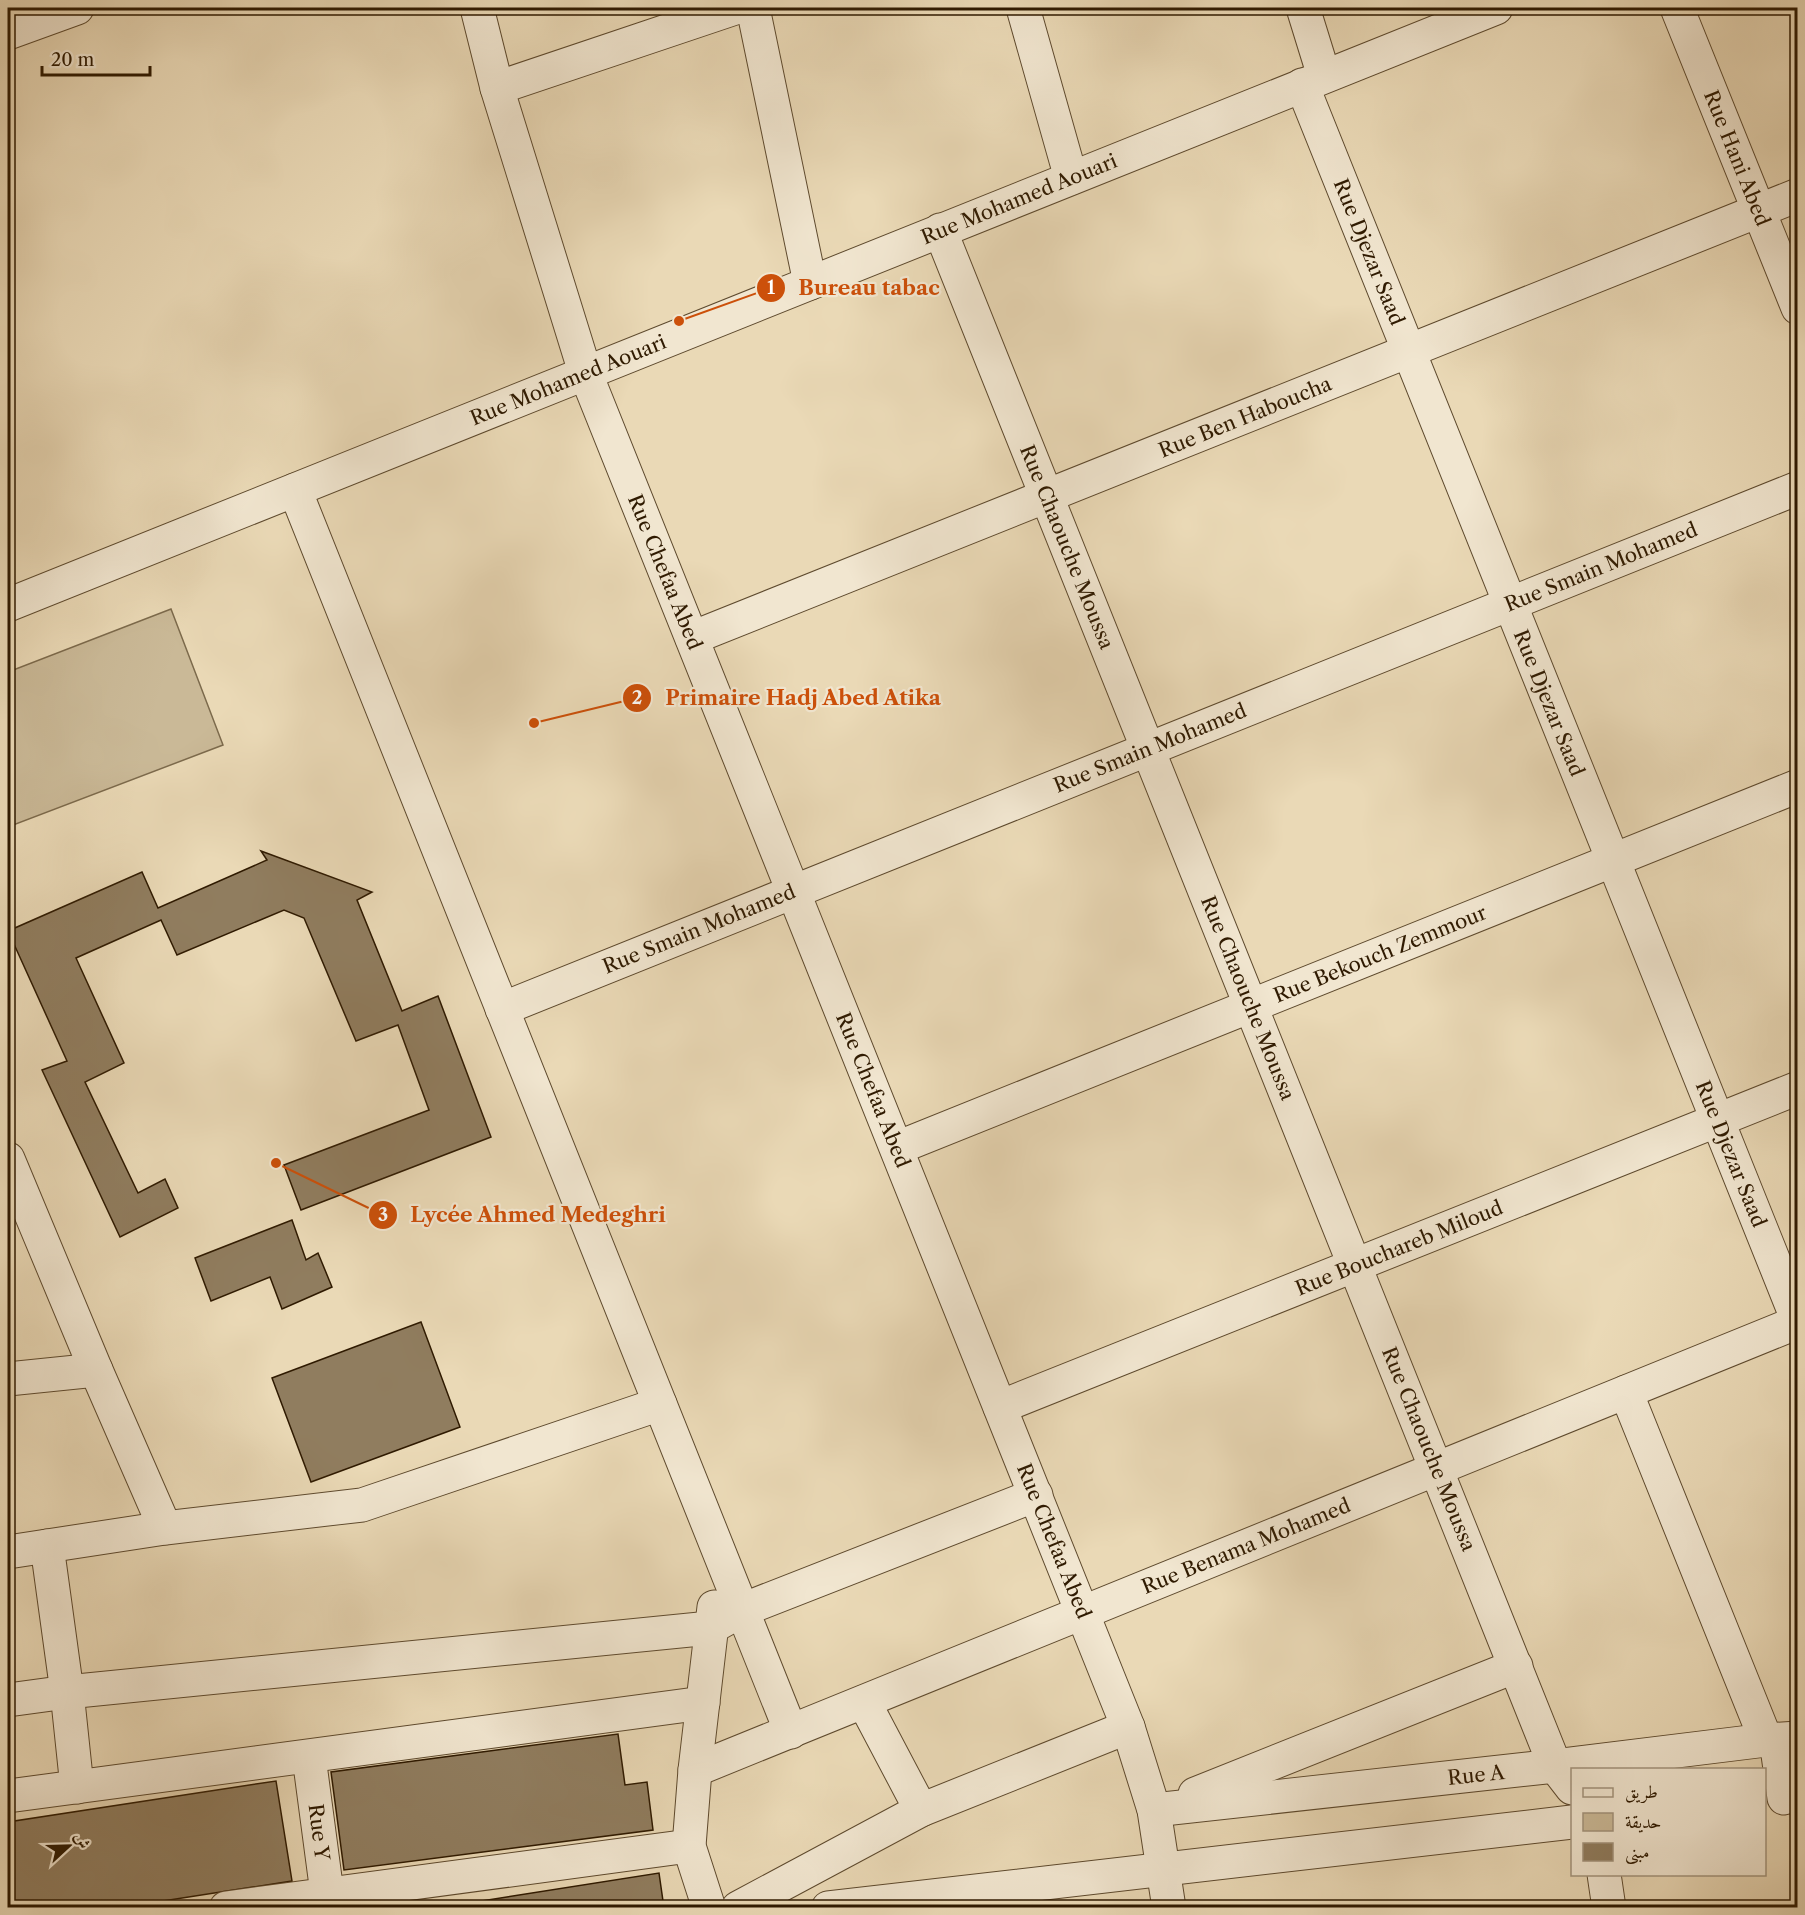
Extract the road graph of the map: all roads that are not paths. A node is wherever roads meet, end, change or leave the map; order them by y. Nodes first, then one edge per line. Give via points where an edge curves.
1 (77, 8) edge
2 (477, 8) edge
3 (735, 8) edge
4 (753, 8) edge
5 (1023, 8) edge
6 (1303, 8) edge
7 (1496, 8) edge
8 (1677, 8) edge
9 (8, 33) edge
10 (1313, 81) junction
11 (498, 88) junction
12 (1071, 178) junction
13 (1797, 195) edge
14 (1758, 211) junction
15 (940, 230) junction
16 (810, 282) junction
17 (1797, 308) edge
18 (1408, 351) junction
19 (585, 372) junction
20 (1797, 488) edge
21 (295, 490) junction
22 (1047, 496) junction
23 (1509, 604) junction
24 (8, 605) edge
25 (692, 638) junction
26 (1148, 749) junction
27 (1797, 786) edge
28 (1613, 861) junction
29 (794, 891) junction
30 (1251, 1006) junction
31 (502, 1009) junction
32 (1797, 1088) edge
33 (1717, 1120) junction
34 (897, 1148) junction
35 (8, 1159) edge
36 (1355, 1265) junction
37 (1797, 1322) edge
38 (96, 1370) junction
39 (8, 1379) edge
40 (1626, 1392) junction
41 (660, 1404) junction
42 (1000, 1407) junction
43 (1436, 1469) junction
44 (1036, 1495) junction
45 (165, 1528) junction
46 (47, 1546) junction
47 (8, 1552) edge
48 (723, 1561) junction
49 (742, 1610) junction
50 (1083, 1613) junction
51 (710, 1628) junction
52 (1516, 1666) junction
53 (67, 1692) junction
54 (8, 1700) edge
55 (864, 1702) junction
56 (703, 1703) junction
57 (1128, 1727) junction
58 (791, 1732) junction
59 (1780, 1739) edge
60 (309, 1756) junction
61 (1615, 1768) edge
62 (695, 1770) junction
63 (1564, 1777) edge
64 (77, 1787) junction
65 (8, 1796) edge
66 (1782, 1798) edge
67 (921, 1810) junction
68 (1154, 1810) junction
69 (1571, 1822) edge
70 (689, 1846) junction
71 (1163, 1868) junction
72 (1605, 1876) edge
73 (328, 1901) edge
74 (226, 1908) edge
75 (709, 1908) edge
76 (738, 1908) edge
77 (828, 1908) edge
78 (1169, 1908) edge
79 (1610, 1908) edge

1 - 9 street
2 - 11 street, Rue Chefaa Abed
3 - 11 street
4 - 16 street
5 - 12 street
6 - 10 street, Rue Djezar Saad
7 - 10 street, Rue Mohamed Aouari
8 - 14 street, Rue Hani Abed
10 - 12 street, Rue Mohamed Aouari
10 - 18 street, Rue Djezar Saad
11 - 19 street, Rue Chefaa Abed
12 - 15 street, Rue Mohamed Aouari
13 - 14 street, Rue Ben Haboucha
14 - 17 street, Rue Hani Abed
14 - 18 street, Rue Ben Haboucha
15 - 16 street, Rue Mohamed Aouari
15 - 22 street, Rue Chaouche Moussa
16 - 19 street, Rue Mohamed Aouari
18 - 22 street, Rue Ben Haboucha
18 - 23 street, Rue Djezar Saad
19 - 21 street, Rue Mohamed Aouari
19 - 25 street, Rue Chefaa Abed
20 - 23 street, Rue Smain Mohamed
21 - 24 street, Rue Mohamed Aouari
21 - 31 street
22 - 25 street, Rue Ben Haboucha
22 - 26 street, Rue Chaouche Moussa
23 - 26 street, Rue Smain Mohamed
23 - 28 street, Rue Djezar Saad
25 - 29 street, Rue Chefaa Abed
26 - 29 street, Rue Smain Mohamed
26 - 30 street, Rue Chaouche Moussa
27 - 28 street, Rue Bekouch Zemmour
28 - 30 street, Rue Bekouch Zemmour
28 - 33 street, Rue Djezar Saad
29 - 31 street, Rue Smain Mohamed
29 - 34 street, Rue Chefaa Abed
30 - 34 street, Rue Bekouch Zemmour
30 - 36 street, Rue Chaouche Moussa
31 - 41 street
32 - 33 street, Rue Bouchareb Miloud
33 - 36 street, Rue Bouchareb Miloud
33 - 37 street, Rue Djezar Saad
34 - 42 street, Rue Chefaa Abed
35 - 38 street
36 - 42 street, Rue Bouchareb Miloud
36 - 43 street, Rue Chaouche Moussa
37 - 40 street, Rue Benama Mohamed
38 - 39 street
38 - 45 street
40 - 43 street, Rue Benama Mohamed
40 - 59 street
41 - 45 street via 362,1506
41 - 48 street
42 - 44 street, Rue Chefaa Abed
43 - 50 street, Rue Benama Mohamed
43 - 52 street, Rue Chaouche Moussa
44 - 49 street
44 - 50 street, Rue Chefaa Abed
45 - 46 street
46 - 47 street
46 - 53 street
48 - 49 street
48 - 51 street
49 - 51 street
49 - 58 street
50 - 55 street, Rue Benama Mohamed
50 - 57 street, Rue Chefaa Abed
51 - 53 street
51 - 56 street
52 - 63 street, Rue Chaouche Moussa
52 - 68 street
53 - 54 street
53 - 64 street
55 - 58 street, Rue Benama Mohamed
55 - 67 street
56 - 60 street
56 - 62 street
57 - 67 street
57 - 68 street, Rue Chefaa Abed
58 - 62 street, Rue Benama Mohamed
59 - 61 street, Rue A
59 - 66 street
60 - 64 street
60 - 73 street, Rue Y
62 - 70 street
63 - 68 street, Rue A
64 - 65 street
67 - 76 street
68 - 71 street, Rue Chefaa Abed
69 - 71 street
70 - 73 street
70 - 75 street
71 - 77 street
71 - 78 street, Rue Chefaa Abed
72 - 79 street
73 - 74 street

